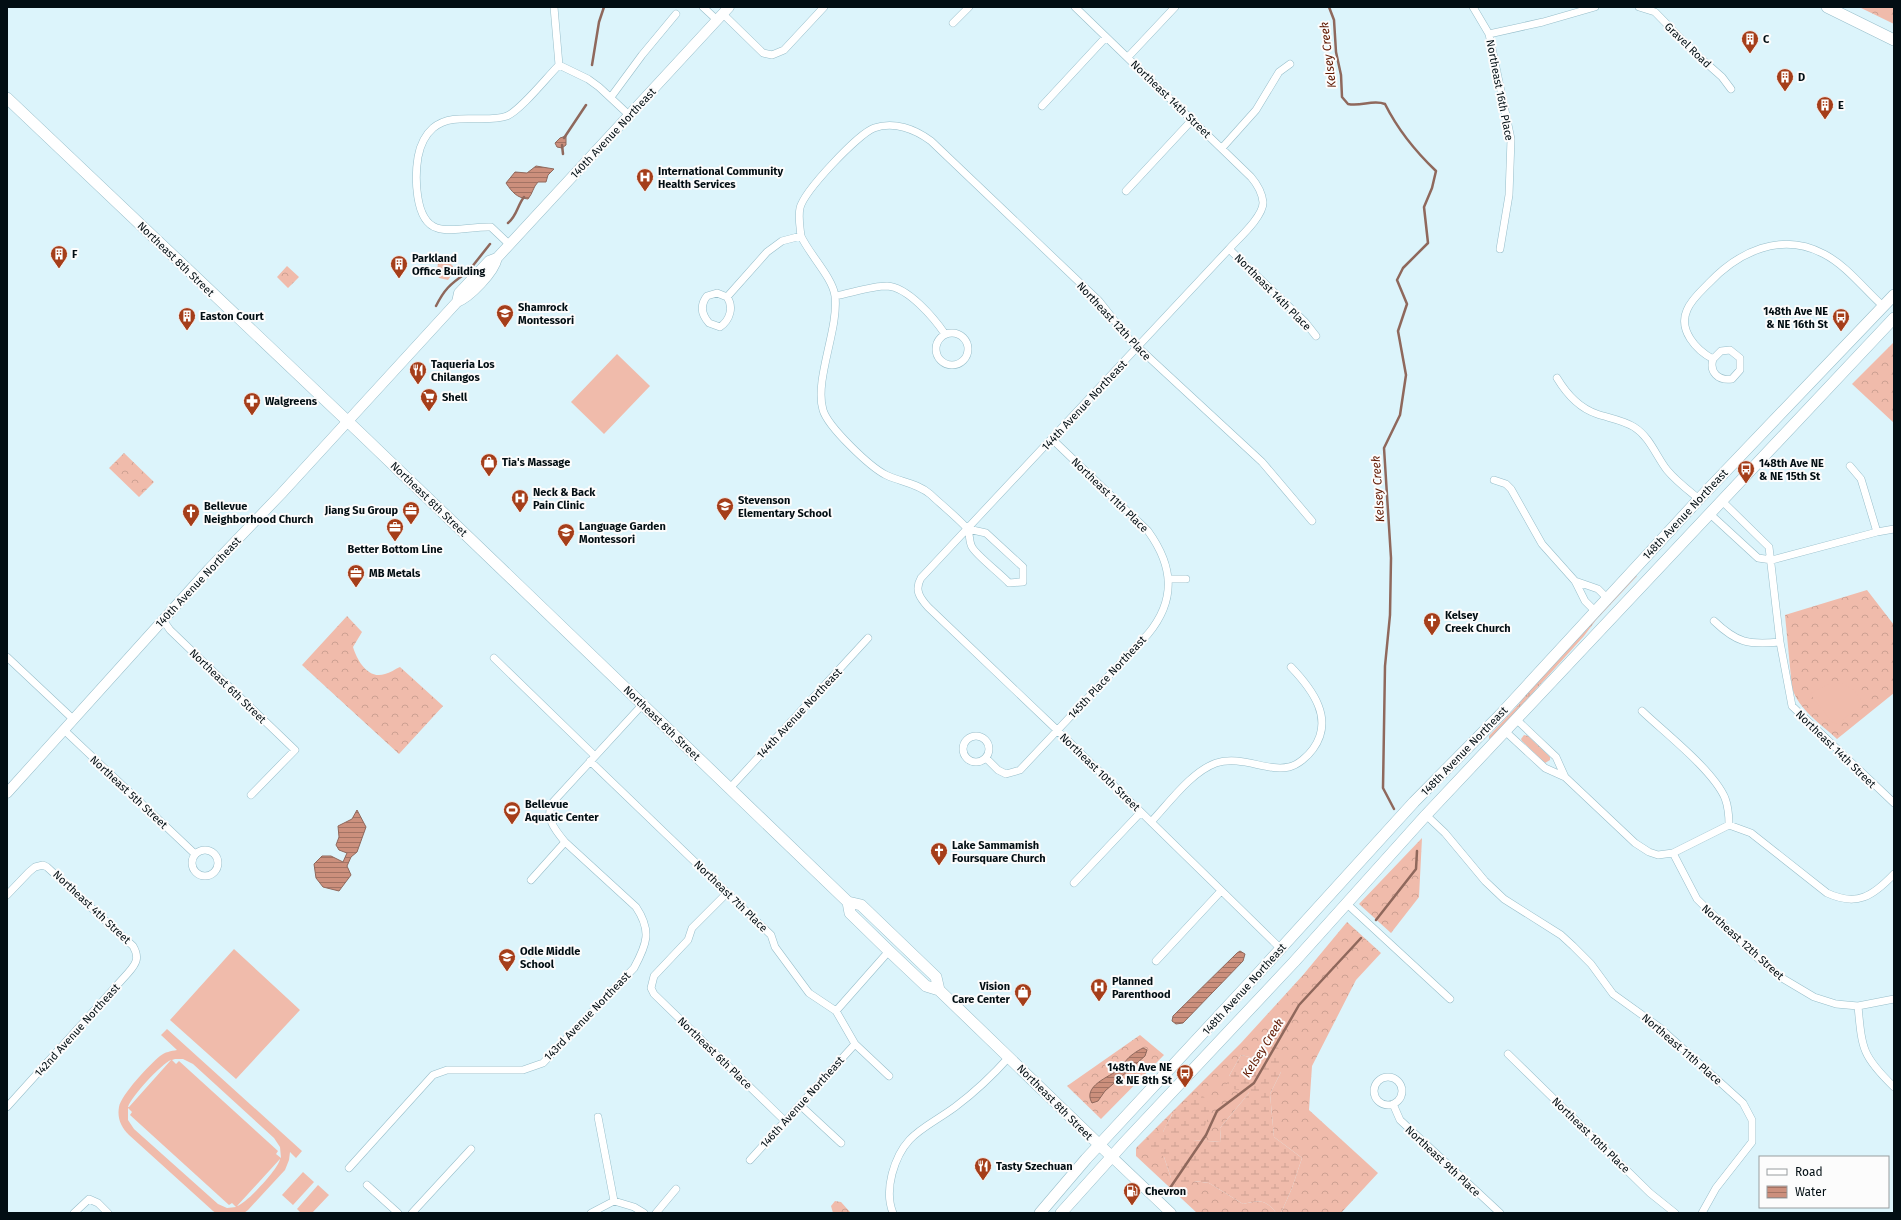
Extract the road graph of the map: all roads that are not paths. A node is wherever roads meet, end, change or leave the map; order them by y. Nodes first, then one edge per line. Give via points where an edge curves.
1 (554, 7) edge
2 (703, 7) edge
3 (824, 7) edge
4 (969, 7) edge
5 (1075, 7) edge
6 (1175, 7) edge
7 (1473, 7) edge
8 (1595, 7) edge
9 (1639, 7) edge
10 (1827, 7) edge
11 (676, 14) dead end
12 (723, 14) edge
13 (953, 23) dead end
14 (1490, 34) junction
15 (1106, 37) junction
16 (1894, 40) edge
17 (1128, 58) junction
18 (1290, 64) dead end
19 (559, 65) junction
20 (1732, 89) dead end
21 (611, 97) junction
22 (7, 98) edge
23 (1042, 106) dead end
24 (629, 115) junction
25 (1192, 120) junction
26 (1222, 148) junction
27 (1126, 191) dead end
28 (1261, 194) joint
29 (801, 236) junction
30 (510, 245) junction
31 (1229, 249) junction
32 (1500, 249) dead end
33 (1894, 295) edge
34 (727, 296) junction
35 (835, 296) junction
36 (1883, 306) junction
37 (1894, 316) edge
38 (945, 334) junction
39 (1316, 336) dead end
40 (1137, 347) junction
41 (1712, 359) junction
42 (1556, 378) dead end
43 (348, 421) junction
44 (1052, 439) junction
45 (1850, 466) dead end
46 (1494, 480) dead end
47 (1699, 499) junction
48 (1721, 500) junction
49 (1709, 513) junction
50 (1312, 521) dead end
51 (968, 529) junction
52 (1894, 529) edge
53 (1877, 532) junction
54 (1772, 560) junction
55 (1634, 570) junction
56 (1186, 579) dead end
57 (1168, 580) junction
58 (1575, 581) junction
59 (919, 595) joint
60 (1607, 598) junction
61 (1617, 610) junction
62 (1595, 611) junction
63 (163, 620) junction
64 (1714, 621) dead end
65 (868, 638) dead end
66 (1780, 642) junction
67 (7, 657) edge
68 (494, 658) dead end
69 (1290, 667) dead end
70 (643, 704) junction
71 (1642, 711) dead end
72 (1500, 714) junction
73 (73, 719) junction
74 (1517, 720) junction
75 (64, 730) junction
76 (1058, 730) junction
77 (1506, 732) junction
78 (1496, 743) junction
79 (593, 758) junction
80 (986, 758) dead end
81 (1565, 777) junction
82 (730, 788) junction
83 (7, 793) edge
84 (251, 795) dead end
85 (1894, 803) edge
86 (1141, 812) junction
87 (1426, 815) junction
88 (1151, 822) junction
89 (1729, 825) junction
90 (565, 842) junction
91 (1672, 853) junction
92 (195, 854) dead end
93 (1894, 874) edge
94 (531, 880) dead end
95 (1074, 883) dead end
96 (1221, 891) junction
97 (727, 893) junction
98 (7, 895) edge
99 (848, 902) junction
100 (1346, 903) junction
101 (1281, 949) junction
102 (135, 950) joint
103 (889, 951) junction
104 (1156, 961) dead end
105 (1253, 980) junction
106 (939, 990) junction
107 (1450, 999) dead end
108 (1894, 999) edge
109 (1858, 1006) junction
110 (836, 1012) junction
111 (1240, 1021) junction
112 (854, 1044) junction
113 (1508, 1054) dead end
114 (1009, 1057) junction
115 (889, 1076) dead end
116 (1894, 1087) edge
117 (1393, 1104) dead end
118 (800, 1105) junction
119 (7, 1107) edge
120 (598, 1117) dead end
121 (785, 1121) junction
122 (841, 1144) dead end
123 (1099, 1145) junction
124 (471, 1149) dead end
125 (1111, 1156) junction
126 (750, 1160) dead end
127 (349, 1168) dead end
128 (367, 1185) dead end
129 (676, 1189) dead end
130 (614, 1202) junction
131 (74, 1213) edge
132 (108, 1213) edge
133 (398, 1213) edge
134 (412, 1213) edge
135 (591, 1213) edge
136 (644, 1213) edge
137 (656, 1213) edge
138 (893, 1213) edge
139 (1040, 1213) edge
140 (1062, 1213) edge
141 (1171, 1213) edge
142 (1500, 1213) edge
143 (1675, 1213) edge
144 (1702, 1213) edge

1 - 19 street
2 - 12 street
3 - 12 street via 784,50 772,55 763,53
4 - 13 street
5 - 15 street, Northeast 14th Street
6 - 17 street
7 - 14 street, Northeast 16th Place
8 - 14 street
9 - 20 street, Gravel Road via 1655,12
10 - 16 main road
11 - 21 street
12 - 24 main road, 140th Avenue Northeast
14 - 32 street, Northeast 16th Place via 1511,139 1509,195
15 - 17 street, Northeast 14th Street
15 - 23 street
17 - 25 street, Northeast 14th Street
18 - 26 street via 1279,72 1256,110
19 - 21 street via 588,79
19 - 30 street via 514,112 501,117 448,120 433,128 424,138 420,149 417,198 430,225 443,230 491,227
21 - 24 street
22 - 43 main road, Northeast 8th Street
24 - 30 main road, 140th Avenue Northeast
25 - 26 street, Northeast 14th Street
25 - 27 street
26 - 28 street, Northeast 14th Street via 1251,177
28 - 31 street, 144th Avenue Northeast via 1262,209
29 - 34 street via 782,241 767,252
29 - 35 street via 806,248 830,282
29 - 40 street, Northeast 12th Place via 800,208 807,194 861,135 884,126 910,128 931,141 1099,301 1115,324
30 - 43 main road, 140th Avenue Northeast via 497,258 490,272 465,299 457,302
31 - 39 street, Northeast 14th Place via 1305,322
31 - 40 street, 144th Avenue Northeast
33 - 36 main road, 148th Avenue Northeast
34 - 34 street via 712,294 707,296 702,305 705,319 714,326 720,327 730,314 731,306
35 - 38 street via 886,286 894,287 905,292
35 - 51 street via 835,312 821,394 823,410 830,424 868,462 886,474 919,486
36 - 41 street via 1839,264 1823,254 1801,246 1766,246 1749,252 1731,263 1687,309 1685,326 1688,337
36 - 47 main road, 148th Avenue Northeast
37 - 48 main road, 148th Avenue Northeast
38 - 38 street via 936,346 938,356 945,363 960,362 968,350 965,340 956,333
40 - 44 street, 144th Avenue Northeast
40 - 50 street, Northeast 12th Place via 1262,462
41 - 41 street via 1713,372 1723,379 1732,379 1740,370 1740,358 1730,350 1722,350
42 - 47 street via 1573,400 1585,408 1635,427 1648,440 1667,471
43 - 63 main road, 140th Avenue Northeast
43 - 70 main road, Northeast 8th Street
44 - 51 street, 144th Avenue Northeast
44 - 57 street, Northeast 11th Place via 1148,531 1158,544
45 - 53 street via 1861,479
46 - 58 street via 1506,484 1511,489 1542,544
47 - 55 main road, 148th Avenue Northeast
48 - 49 main road, 148th Avenue Northeast
48 - 54 street, Northeast 14th Street via 1770,547
49 - 54 street via 1758,558
49 - 61 main road, 148th Avenue Northeast
51 - 51 street via 972,548 1010,583 1022,582 1023,567 986,532
51 - 59 street, 144th Avenue Northeast via 921,578 918,585
52 - 53 street
53 - 54 street
54 - 66 street, Northeast 14th Street
55 - 60 main road, 148th Avenue Northeast
55 - 61 main road via 1641,571 1641,577
56 - 57 street
57 - 76 street, 145th Place Northeast via 1165,608 1158,622
58 - 60 street via 1598,589
58 - 62 street via 1585,601
59 - 76 street, Northeast 10th Street via 928,608
60 - 62 main road, 148th Avenue Northeast
61 - 74 main road, 148th Avenue Northeast
62 - 72 main road, 148th Avenue Northeast
63 - 73 main road, 140th Avenue Northeast
63 - 84 street, Northeast 6th Street via 170,630 295,750
64 - 66 street via 1728,634 1745,643
65 - 82 street, 144th Avenue Northeast
66 - 85 street, Northeast 14th Street via 1792,706
67 - 73 street
68 - 79 street, Northeast 7th Place
69 - 88 street via 1305,682 1320,707 1320,735 1310,754 1289,767 1242,761 1216,763 1196,775
70 - 79 street, 143rd Avenue Northeast
70 - 82 main road, Northeast 8th Street
71 - 89 street via 1717,783 1725,798
72 - 78 main road via 1485,738 1487,744
72 - 101 main road, 148th Avenue Northeast via 1414,802
73 - 75 main road, 140th Avenue Northeast
74 - 77 main road, 148th Avenue Northeast
74 - 81 street via 1556,757
75 - 83 main road, 140th Avenue Northeast
75 - 92 street, Northeast 5th Street
76 - 80 street, 145th Place Northeast via 1020,770 1014,773 1006,774 998,770
76 - 86 street, Northeast 10th Street
77 - 78 main road, 148th Avenue Northeast
77 - 81 street via 1545,768
78 - 87 main road, 148th Avenue Northeast
79 - 90 street, 143rd Avenue Northeast via 550,807 549,816
79 - 97 street, Northeast 7th Place
81 - 91 street via 1636,843 1658,855
82 - 99 main road, Northeast 8th Street
86 - 88 street, Northeast 10th Street
86 - 95 street
87 - 100 main road, 148th Avenue Northeast
87 - 144 street, Northeast 11th Place via 1504,899 1569,942 1591,964 1613,994 1659,1027 1743,1103 1752,1120 1752,1142 1716,1188
88 - 96 street, Northeast 10th Street
89 - 91 street
89 - 93 street via 1752,833 1827,893 1839,899 1859,899 1874,894
90 - 94 street
90 - 127 street, 143rd Avenue Northeast via 642,915 646,933 644,948 634,968 543,1062 523,1070 447,1070 433,1075
91 - 109 street, Northeast 12th Street via 1697,900 1754,955 1782,978 1814,997 1836,1004
96 - 101 street, Northeast 10th Street
96 - 104 street
97 - 110 street, Northeast 7th Place via 771,935 774,947 809,993
97 - 121 street, Northeast 6th Place via 692,928 688,940 654,976 651,988 654,994
98 - 102 street, Northeast 4th Street via 35,867 43,865
99 - 103 main road, Northeast 8th Street via 850,914
99 - 106 main road, Northeast 8th Street via 861,905 929,970 936,977
100 - 107 street
100 - 111 main road, 148th Avenue Northeast
101 - 105 main road, 148th Avenue Northeast
102 - 119 street, 142nd Avenue Northeast via 137,959 134,966
103 - 106 main road, Northeast 8th Street via 926,986
103 - 110 street
105 - 111 main road via 1228,1015 1229,1021
105 - 123 main road, 148th Avenue Northeast
106 - 114 main road, Northeast 8th Street
108 - 109 street, Northeast 12th Street
109 - 116 street via 1865,1053 1875,1069
110 - 112 street, Northeast 7th Place
111 - 125 main road, 148th Avenue Northeast
112 - 115 street, Northeast 7th Place
112 - 118 street, 146th Avenue Northeast
113 - 143 street, Northeast 10th Place via 1650,1193
114 - 123 main road, Northeast 8th Street
114 - 138 street via 984,1083 955,1107 917,1132 904,1145 889,1185
117 - 142 street, Northeast 9th Place via 1400,1120
118 - 121 street, 146th Avenue Northeast
118 - 122 street
120 - 130 street
121 - 126 street, 146th Avenue Northeast
123 - 125 main road, Northeast 8th Street
123 - 139 main road, 148th Avenue Northeast
124 - 134 street
125 - 140 main road, 148th Avenue Northeast
125 - 141 main road, Northeast 8th Street
128 - 133 street
129 - 137 street
130 - 135 street
130 - 136 street via 634,1207
131 - 132 street via 89,1199 98,1203

